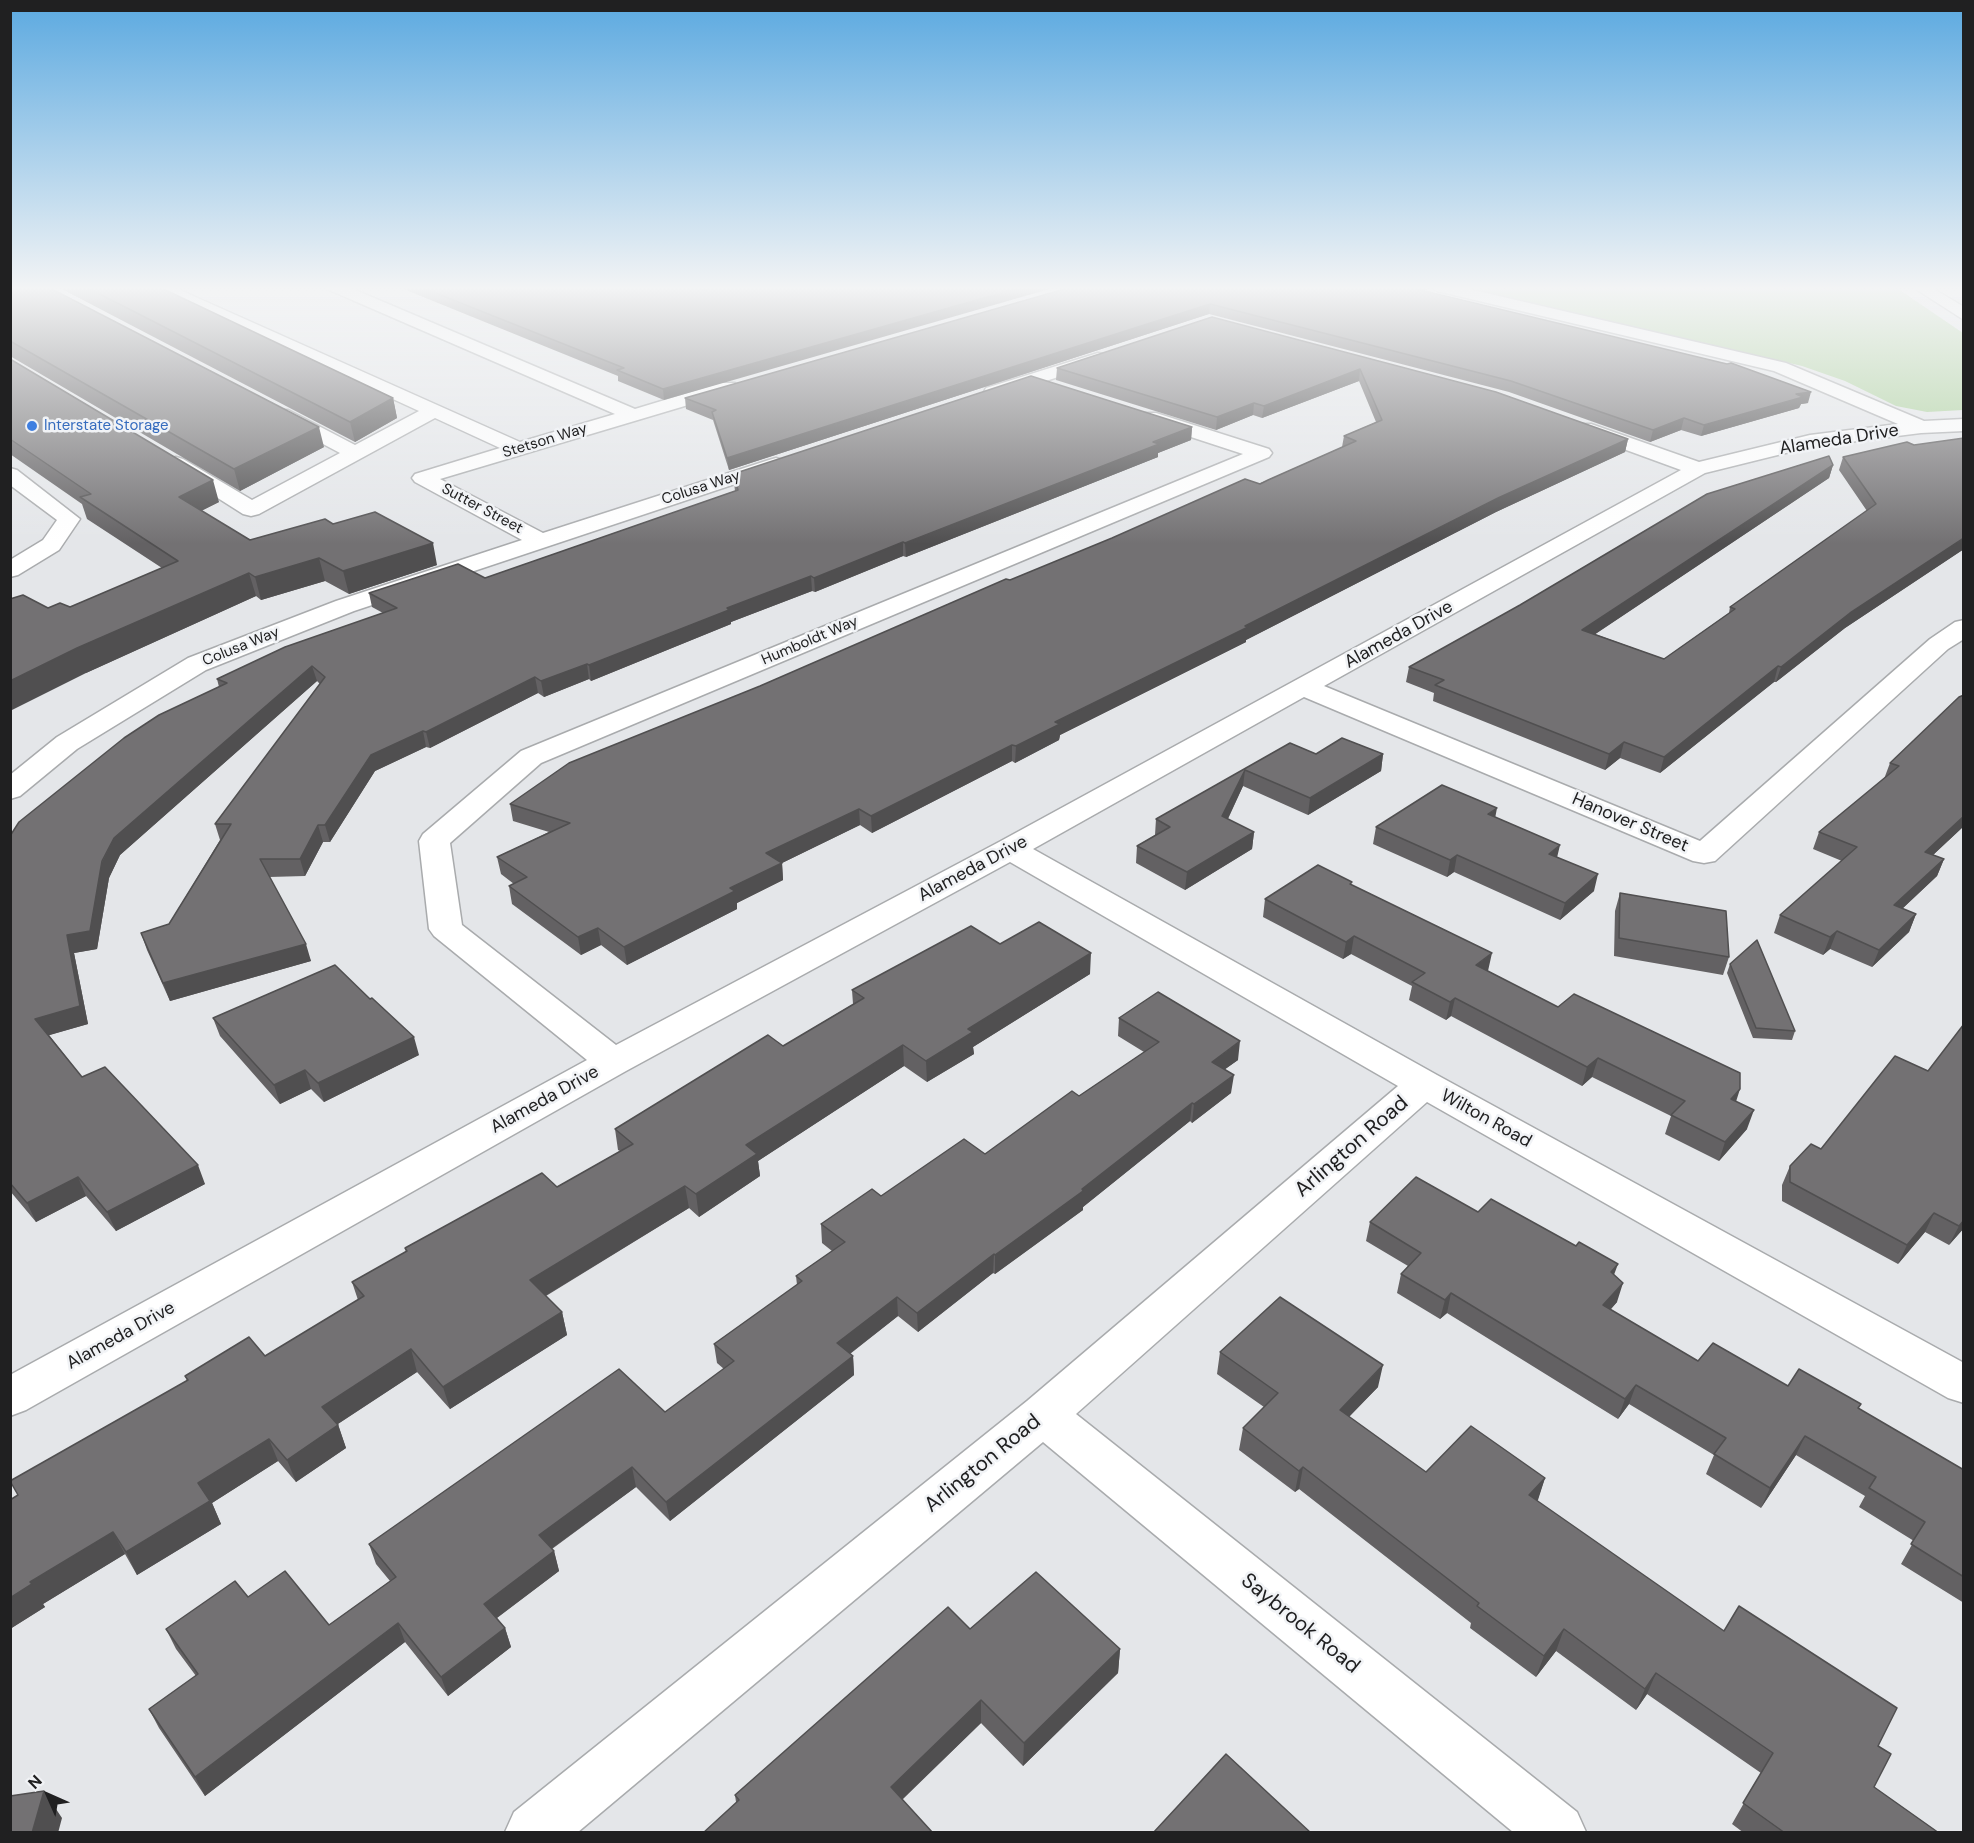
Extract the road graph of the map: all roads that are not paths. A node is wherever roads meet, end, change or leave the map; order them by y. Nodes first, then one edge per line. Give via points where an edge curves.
1 (348, 372) edge
2 (533, 372) edge
3 (1054, 372) edge
4 (1792, 372) edge
5 (1030, 380) junction
6 (749, 382) edge
7 (1075, 394) edge
8 (974, 398) edge
9 (260, 403) edge
10 (434, 411) junction
11 (1130, 411) edge
12 (633, 415) junction
13 (1566, 422) edge
14 (1964, 425) edge
15 (1921, 427) junction
16 (518, 449) junction
17 (355, 453) junction
18 (161, 454) edge
19 (792, 458) edge
20 (1698, 469) junction
21 (10, 474) edge
22 (422, 478) joint
23 (541, 541) junction
24 (10, 570) edge
25 (1964, 627) edge
26 (1951, 648) edge
27 (1305, 688) junction
28 (10, 790) edge
29 (1010, 849) junction
30 (613, 1062) junction
31 (1424, 1084) junction
32 (1964, 1385) edge
33 (13, 1390) edge
34 (1043, 1415) junction
35 (534, 1833) edge
36 (1557, 1833) edge

1 - 10 street
2 - 12 street
3 - 5 street
4 - 15 street
5 - 7 street
5 - 8 street
6 - 12 street, Stetson Way
9 - 17 street
10 - 16 street
10 - 17 street
11 - 30 street, Humboldt Way via 1262,453 531,758 434,841 446,929
12 - 16 street, Stetson Way
13 - 20 street
14 - 15 street, Alameda Drive
15 - 20 street, Alameda Drive via 1810,441
16 - 22 street, Stetson Way
17 - 18 street via 251,509
19 - 23 street, Colusa Way
20 - 27 street, Alameda Drive
21 - 24 street via 69,519 51,545
22 - 23 street, Sutter Street
23 - 28 street, Colusa Way via 345,606 197,664 67,743
25 - 26 street, Hanover Street
26 - 27 street, Hanover Street via 1704,854
27 - 29 street, Alameda Drive
29 - 30 street, Alameda Drive
29 - 31 street, Wilton Road
30 - 33 street, Alameda Drive
31 - 32 street, Wilton Road
31 - 34 street, Arlington Road
34 - 35 street, Arlington Road
34 - 36 street, Saybrook Road

